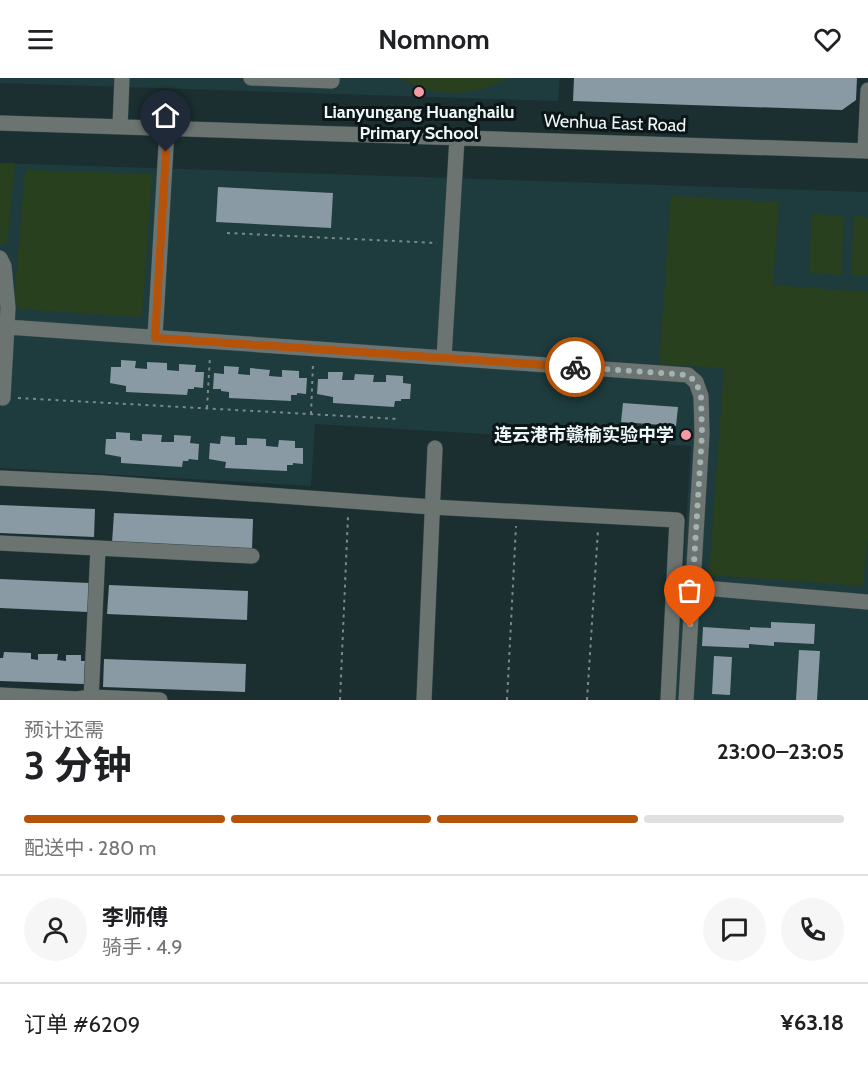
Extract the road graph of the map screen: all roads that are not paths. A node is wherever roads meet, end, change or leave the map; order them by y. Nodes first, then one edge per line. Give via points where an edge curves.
1 (122, 78) edge
2 (251, 78) edge
3 (332, 78) edge
4 (868, 90) edge
5 (0, 123) edge
6 (120, 127) junction
7 (167, 129) junction
8 (457, 138) junction
9 (866, 151) edge
10 (0, 258) edge
11 (7, 327) junction
12 (155, 338) junction
13 (444, 358) junction
14 (3, 398) road end
15 (435, 448) dead end
16 (0, 478) edge
17 (432, 507) junction
18 (0, 543) edge
19 (98, 548) junction
20 (252, 556) dead end
21 (692, 587) junction
22 (868, 602) edge
23 (0, 695) edge
24 (91, 698) edge
25 (160, 700) edge
26 (424, 700) edge
27 (668, 700) edge
28 (686, 700) edge

1 - 6 street
2 - 3 street
4 - 9 street
5 - 6 street, Wenhua East Road
6 - 7 street, Wenhua East Road
7 - 8 street, Wenhua East Road
7 - 12 street
8 - 9 street, Wenhua East Road
8 - 13 street
10 - 11 street via 4,266
11 - 12 street
11 - 14 street
12 - 13 street
13 - 21 street via 688,375 696,382 701,396 702,434
15 - 17 street
16 - 17 street
17 - 26 street
17 - 27 street via 677,520
18 - 19 street
19 - 20 street
19 - 24 street
21 - 22 street
21 - 28 street
23 - 24 street
24 - 25 street

